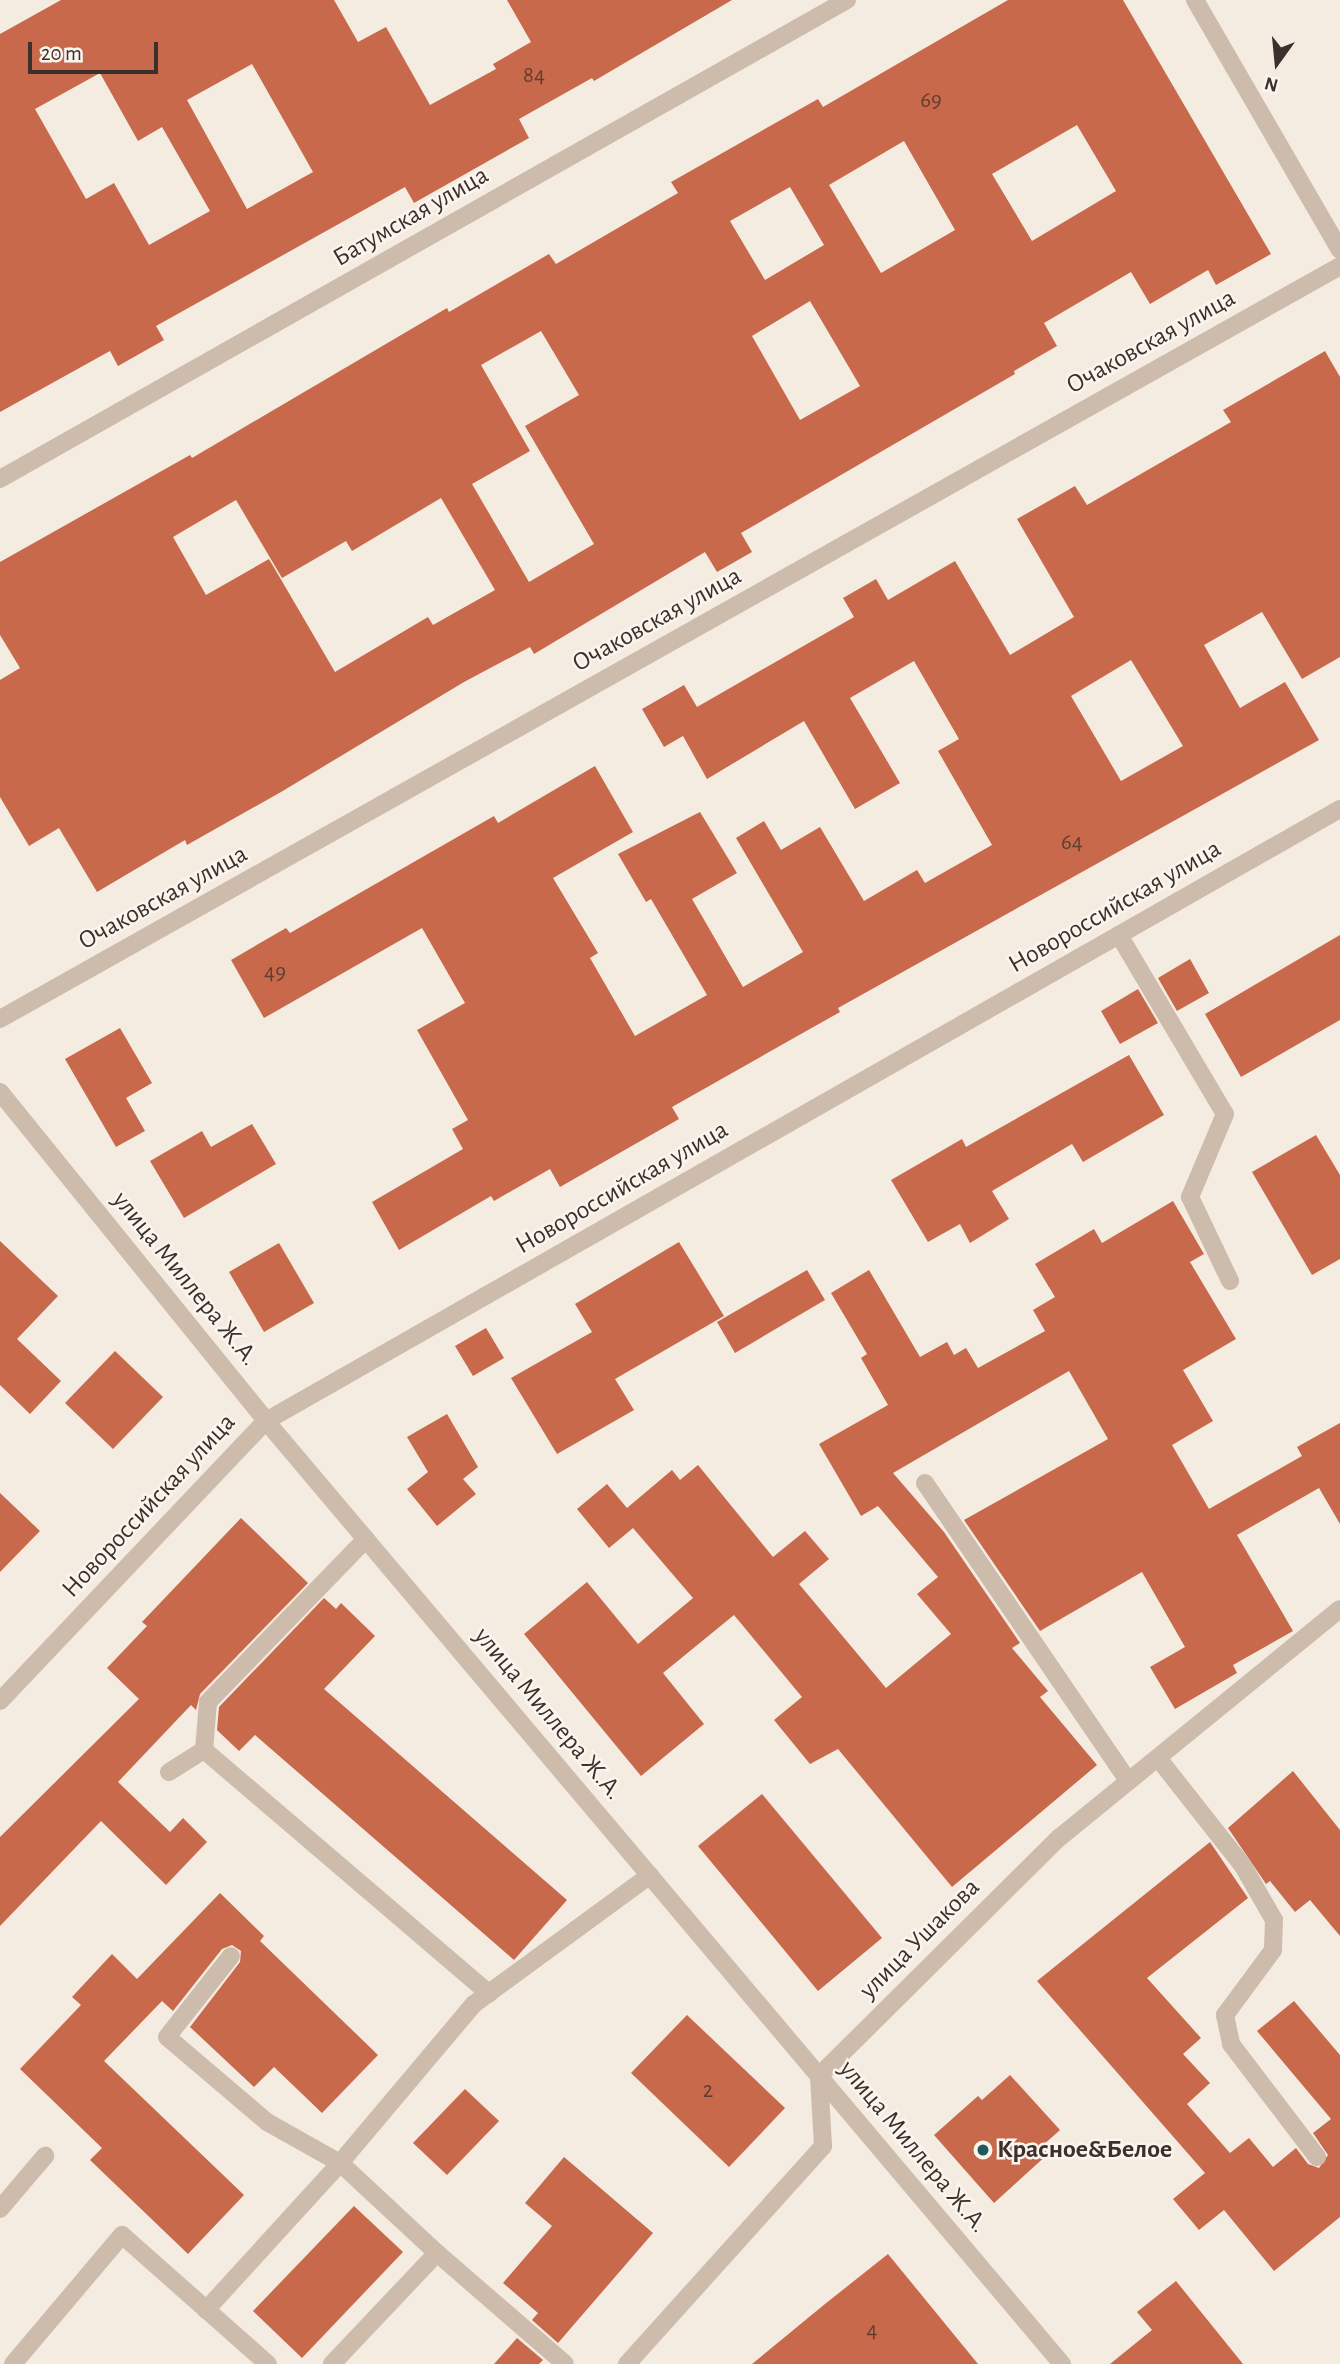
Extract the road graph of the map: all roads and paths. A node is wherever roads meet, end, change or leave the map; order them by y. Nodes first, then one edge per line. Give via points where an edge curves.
1 (847, 0) edge
2 (1195, 0) edge
3 (1340, 250) edge
4 (1340, 266) edge
5 (0, 480) edge
6 (1340, 809) edge
7 (1119, 935) junction
8 (0, 1019) edge
9 (0, 1092) edge
10 (1230, 1281) dead end
11 (266, 1421) junction
12 (925, 1483) dead end
13 (366, 1539) junction
14 (1340, 1609) edge
15 (0, 1701) edge
16 (204, 1750) junction
17 (1158, 1758) junction
18 (169, 1772) dead end
19 (1128, 1781) junction
20 (650, 1875) junction
21 (232, 1956) dead end
22 (489, 1993) junction
23 (819, 2076) junction
24 (45, 2156) dead end
25 (1317, 2157) dead end
26 (340, 2163) junction
27 (0, 2208) edge
28 (437, 2253) junction
29 (206, 2310) junction
30 (13, 2364) edge
31 (268, 2364) edge
32 (332, 2364) edge
33 (565, 2364) edge
34 (627, 2364) edge
35 (1062, 2364) edge

1 - 5 street, Батумская улица
2 - 3 street
4 - 8 street, Очаковская улица
6 - 7 street, Новороссийская улица
7 - 10 street via 1225,1114 1190,1197
7 - 11 street, Новороссийская улица
9 - 11 street, улица Миллера Ж.А.
11 - 13 street, улица Миллера Ж.А.
11 - 15 street, Новороссийская улица
12 - 19 street
13 - 16 street via 208,1702
13 - 20 street, улица Миллера Ж.А.
14 - 17 street, улица Ушакова
16 - 18 street
16 - 22 street
17 - 19 street, улица Ушакова
17 - 25 street via 1243,1867 1274,1920 1273,1950 1225,2015 1231,2044
19 - 23 street, улица Ушакова via 1059,1838
20 - 22 street
20 - 23 street, улица Миллера Ж.А.
21 - 26 street via 167,2037 267,2122
22 - 26 street via 474,2004
23 - 34 street via 823,2146
23 - 35 street, улица Миллера Ж.А.
24 - 27 street
26 - 28 street
26 - 29 street
28 - 32 street
28 - 33 street
29 - 30 street via 122,2235
29 - 31 street

